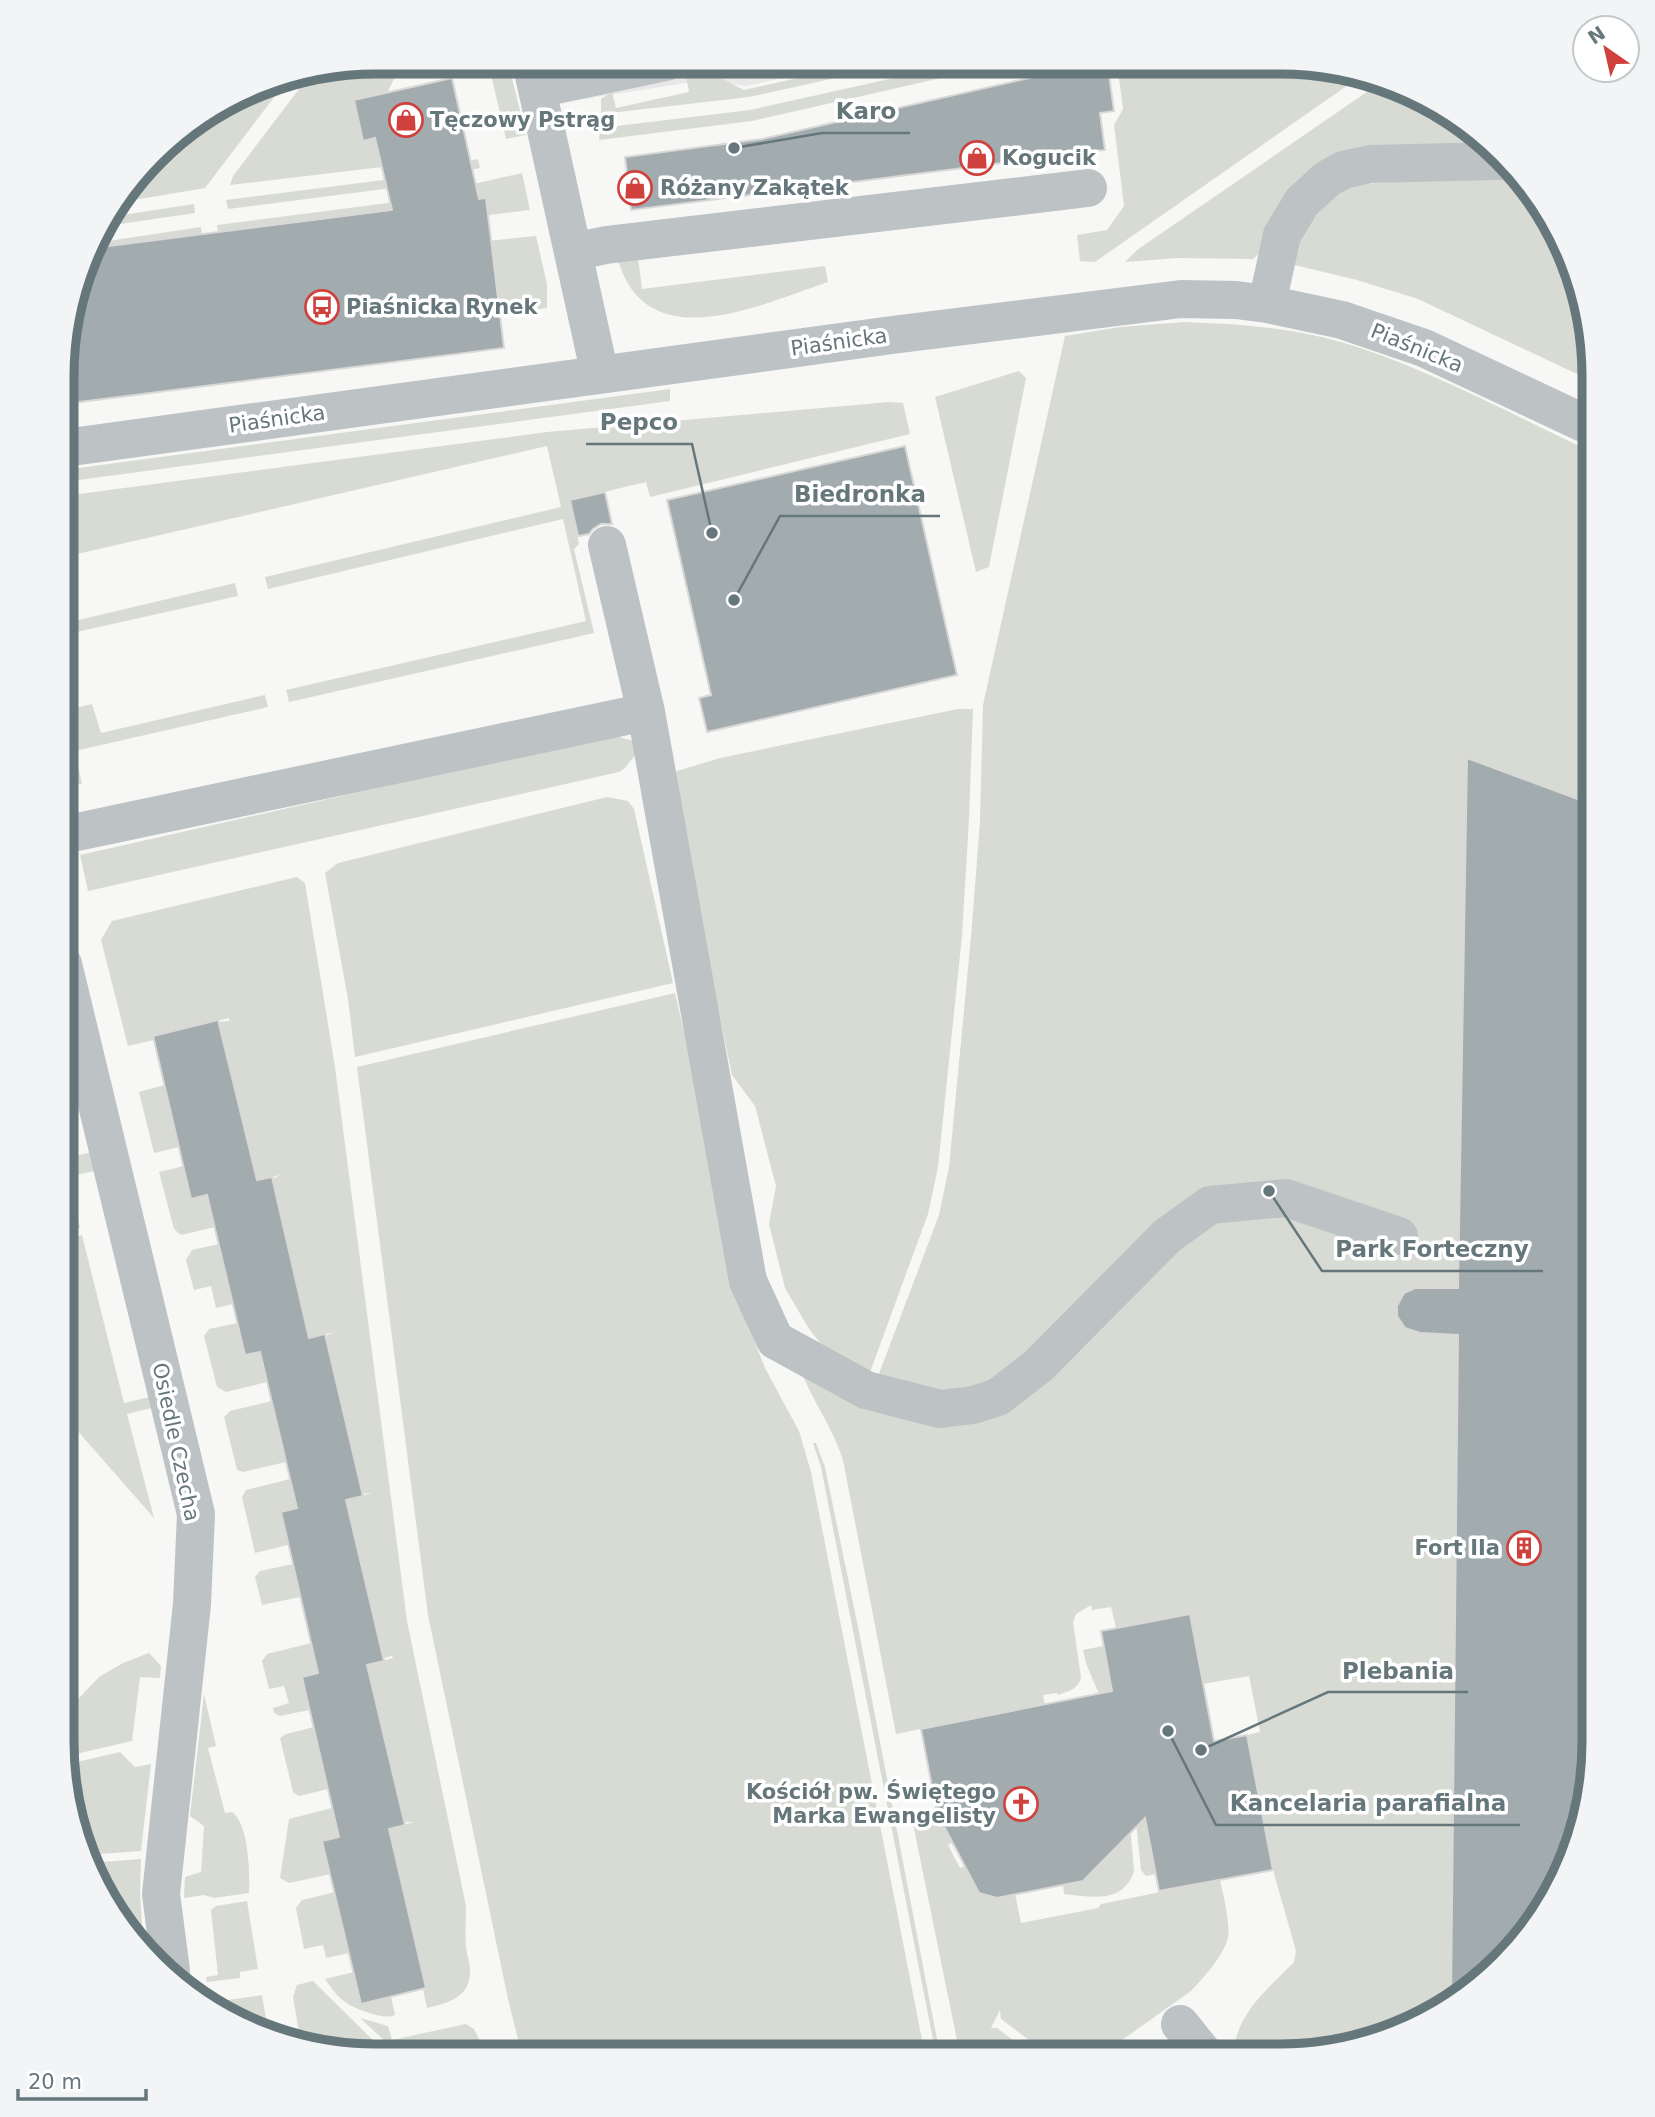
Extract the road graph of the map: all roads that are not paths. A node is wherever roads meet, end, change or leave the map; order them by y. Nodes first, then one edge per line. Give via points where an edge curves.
1 (534, 75) edge
2 (1492, 161) edge
3 (1088, 188) dead end
4 (573, 252) junction
5 (1268, 304) junction
6 (600, 375) junction
7 (1582, 422) edge
8 (74, 447) edge
9 (607, 545) dead end
10 (646, 712) junction
11 (74, 833) edge
12 (74, 1009) edge
13 (1399, 1236) dead end
14 (170, 1963) edge
15 (1180, 2024) dead end
16 (1196, 2044) edge

1 - 4 street
2 - 5 street via 1370,164 1327,179 1302,202 1282,235
3 - 4 street
4 - 6 street
5 - 6 street, Piaśnicka via 1181,299
5 - 7 street, Piaśnicka via 1398,338
6 - 8 street, Piaśnicka
9 - 10 street
10 - 11 street
10 - 13 street via 748,1281 775,1340 866,1390 940,1409 973,1405 998,1397 1038,1366 1167,1236 1210,1205 1286,1198
12 - 14 street, Osiedle Czecha via 196,1514 192,1604 161,1894
15 - 16 street

